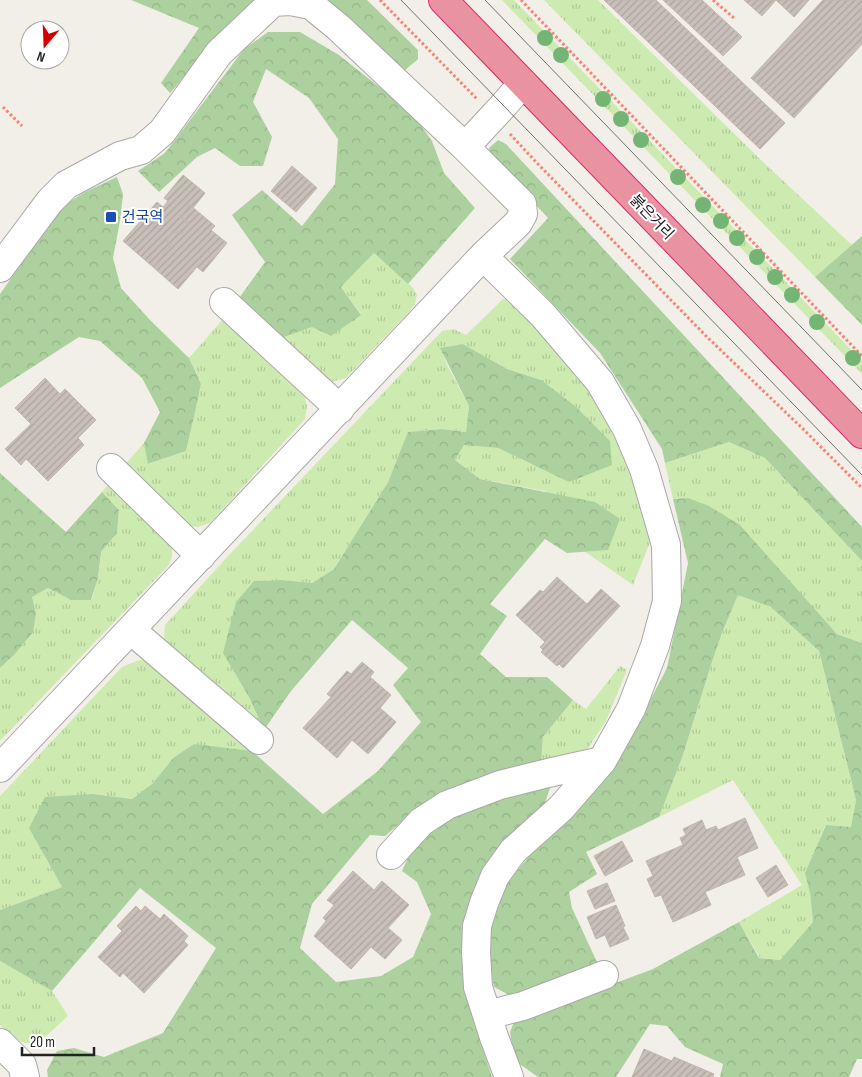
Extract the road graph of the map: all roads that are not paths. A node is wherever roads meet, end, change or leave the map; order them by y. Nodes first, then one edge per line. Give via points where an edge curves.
1 (443, 0) edge
2 (523, 83) junction
3 (466, 147) junction
4 (483, 256) junction
5 (0, 268) edge
6 (224, 302) dead end
7 (829, 400) junction
8 (340, 408) junction
9 (862, 412) edge
10 (862, 434) edge
11 (111, 468) dead end
12 (201, 556) junction
13 (131, 630) junction
14 (259, 740) dead end
15 (602, 761) junction
16 (0, 768) edge
17 (391, 855) dead end
18 (604, 975) dead end
19 (487, 1015) junction
20 (0, 1043) edge
21 (25, 1077) edge
22 (509, 1077) edge

1 - 2 highway, 붉은거리
2 - 3 street
2 - 7 highway, 붉은거리
3 - 4 street via 522,204 523,214 518,223
3 - 5 street via 311,5 273,2 219,53 162,132 141,150 120,156 66,184
4 - 8 street
4 - 15 street via 543,314 600,382 627,429 644,469 666,545 667,601 655,646 630,710
6 - 8 street
7 - 9 highway
7 - 10 highway, 붉은거리
8 - 12 street
11 - 12 street
12 - 13 street
13 - 14 street
13 - 16 street
15 - 17 street via 500,785 447,805 421,822
15 - 19 street via 561,808 513,851 495,876 477,926 478,988
18 - 19 street via 523,1006
19 - 22 street
20 - 21 street via 22,1065

